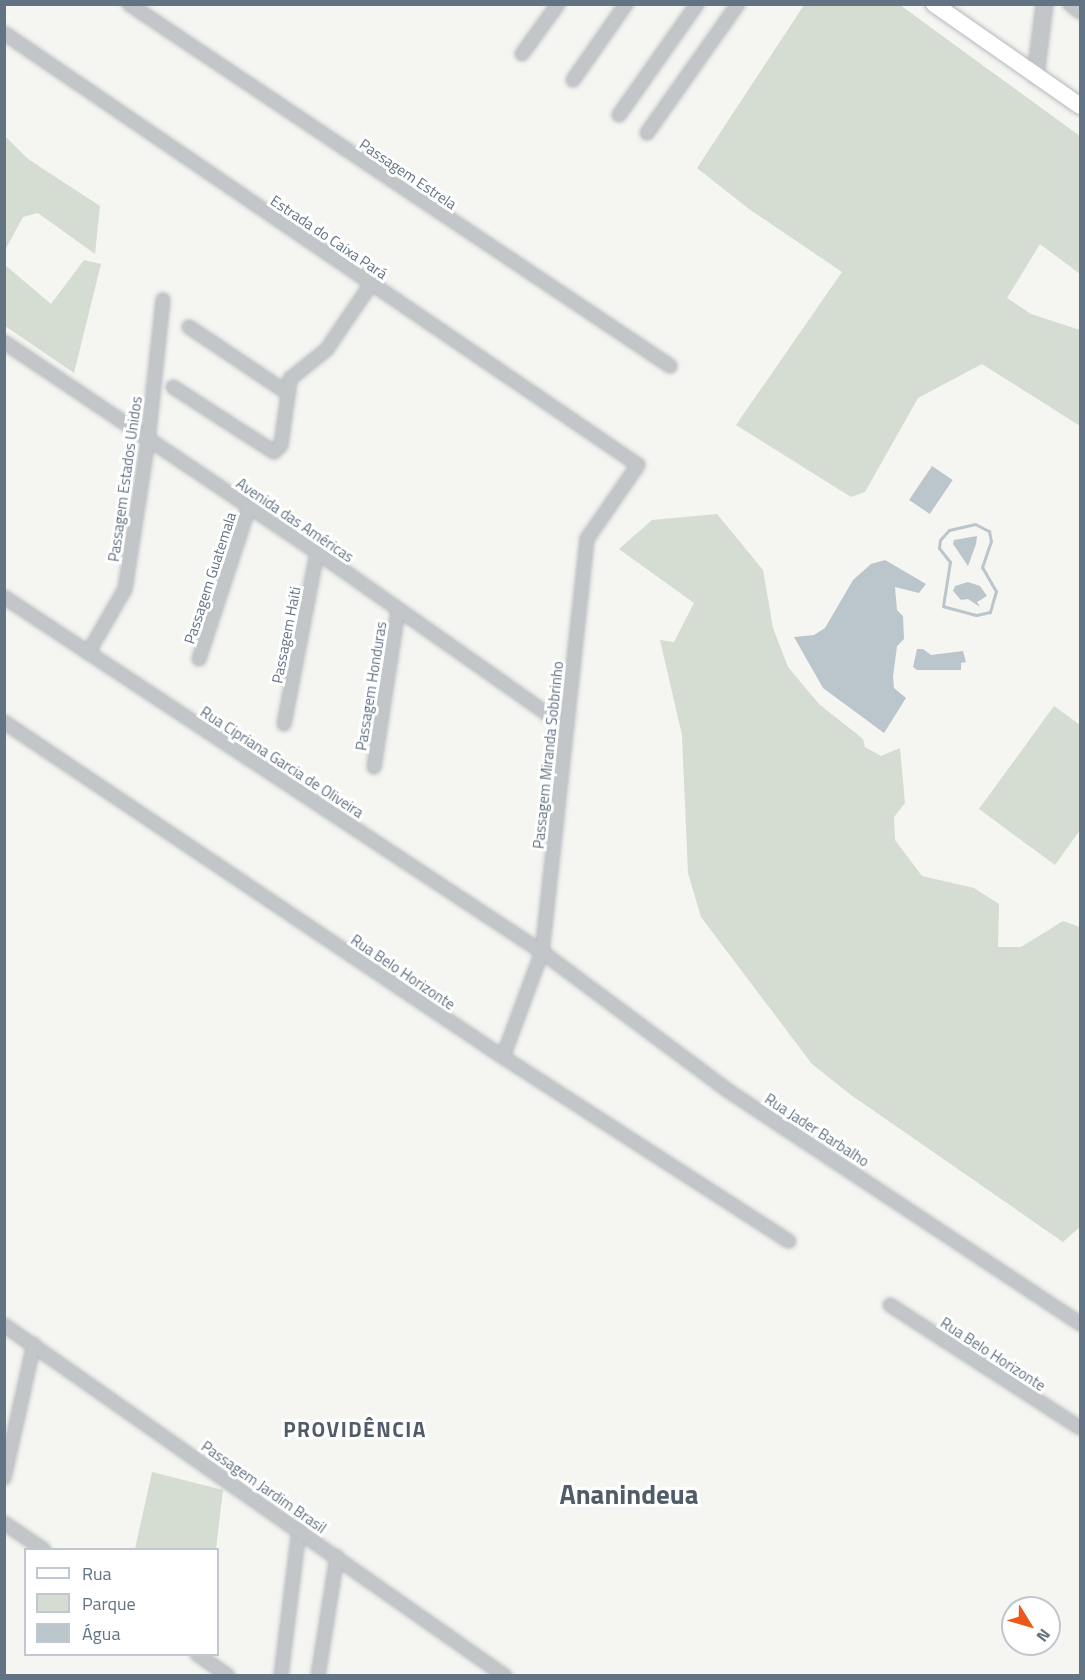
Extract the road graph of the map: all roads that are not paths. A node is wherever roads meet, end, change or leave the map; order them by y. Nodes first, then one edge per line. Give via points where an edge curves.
1 (129, 4) edge
2 (558, 4) edge
3 (626, 4) edge
4 (697, 4) edge
5 (738, 4) edge
6 (934, 4) edge
7 (1044, 4) edge
8 (1070, 4) edge
9 (1080, 12) edge
10 (4, 33) edge
11 (522, 54) dead end
12 (1035, 75) junction
13 (573, 80) dead end
14 (1080, 106) edge
15 (619, 115) dead end
16 (647, 133) dead end
17 (371, 284) junction
18 (163, 300) dead end
19 (189, 327) dead end
20 (4, 342) edge
21 (670, 366) dead end
22 (173, 387) dead end
23 (289, 394) junction
24 (148, 440) junction
25 (638, 465) joint
26 (249, 507) junction
27 (317, 552) junction
28 (4, 597) edge
29 (398, 610) junction
30 (88, 653) junction
31 (199, 659) dead end
32 (4, 722) edge
33 (284, 724) dead end
34 (566, 727) junction
35 (374, 767) dead end
36 (542, 952) junction
37 (503, 1057) junction
38 (789, 1241) dead end
39 (890, 1305) dead end
40 (1080, 1324) edge
41 (4, 1325) edge
42 (34, 1344) junction
43 (1080, 1428) edge
44 (4, 1478) edge
45 (4, 1523) edge
46 (299, 1529) junction
47 (41, 1548) edge
48 (338, 1556) junction
49 (200, 1656) edge
50 (227, 1675) edge
51 (281, 1676) edge
52 (318, 1676) edge
53 (505, 1676) edge

1 - 21 street, Passagem Estrela
2 - 11 street
3 - 13 street
4 - 15 street
5 - 16 street
6 - 12 main road
7 - 12 street
8 - 9 street
10 - 17 street, Estrada do Caixa Pará
12 - 14 main road
17 - 23 street via 327,349 293,375
17 - 25 street, Estrada do Caixa Pará
18 - 24 street, Passagem Estados Unidos
19 - 23 street
20 - 24 street, Avenida das Américas
22 - 23 street via 272,452 281,445
24 - 26 street, Avenida das Américas
24 - 30 street, Passagem Estados Unidos via 125,589
25 - 34 street, Passagem Miranda Sobbrinho via 587,539
26 - 27 street, Avenida das Américas
26 - 31 street, Passagem Guatemala
27 - 29 street, Avenida das Américas
27 - 33 street, Passagem Haiti
28 - 30 street, Rua Cipriana Garcia de Oliveira
29 - 34 street, Avenida das Américas
29 - 35 street, Passagem Honduras
30 - 36 street, Rua Cipriana Garcia de Oliveira
32 - 37 street, Rua Belo Horizonte
34 - 36 street, Passagem Miranda Sobbrinho
36 - 37 street, Passagem Miranda Sobbrinho
36 - 40 street, Rua Jader Barbalho via 727,1090
37 - 38 street, Rua Belo Horizonte
39 - 43 street, Rua Belo Horizonte
41 - 42 street, Passagem Jardim Brasil
42 - 44 street
42 - 46 street, Passagem Jardim Brasil
45 - 47 street
46 - 48 street, Passagem Jardim Brasil
46 - 51 street
48 - 52 street
48 - 53 street, Passagem Jardim Brasil
49 - 50 street

